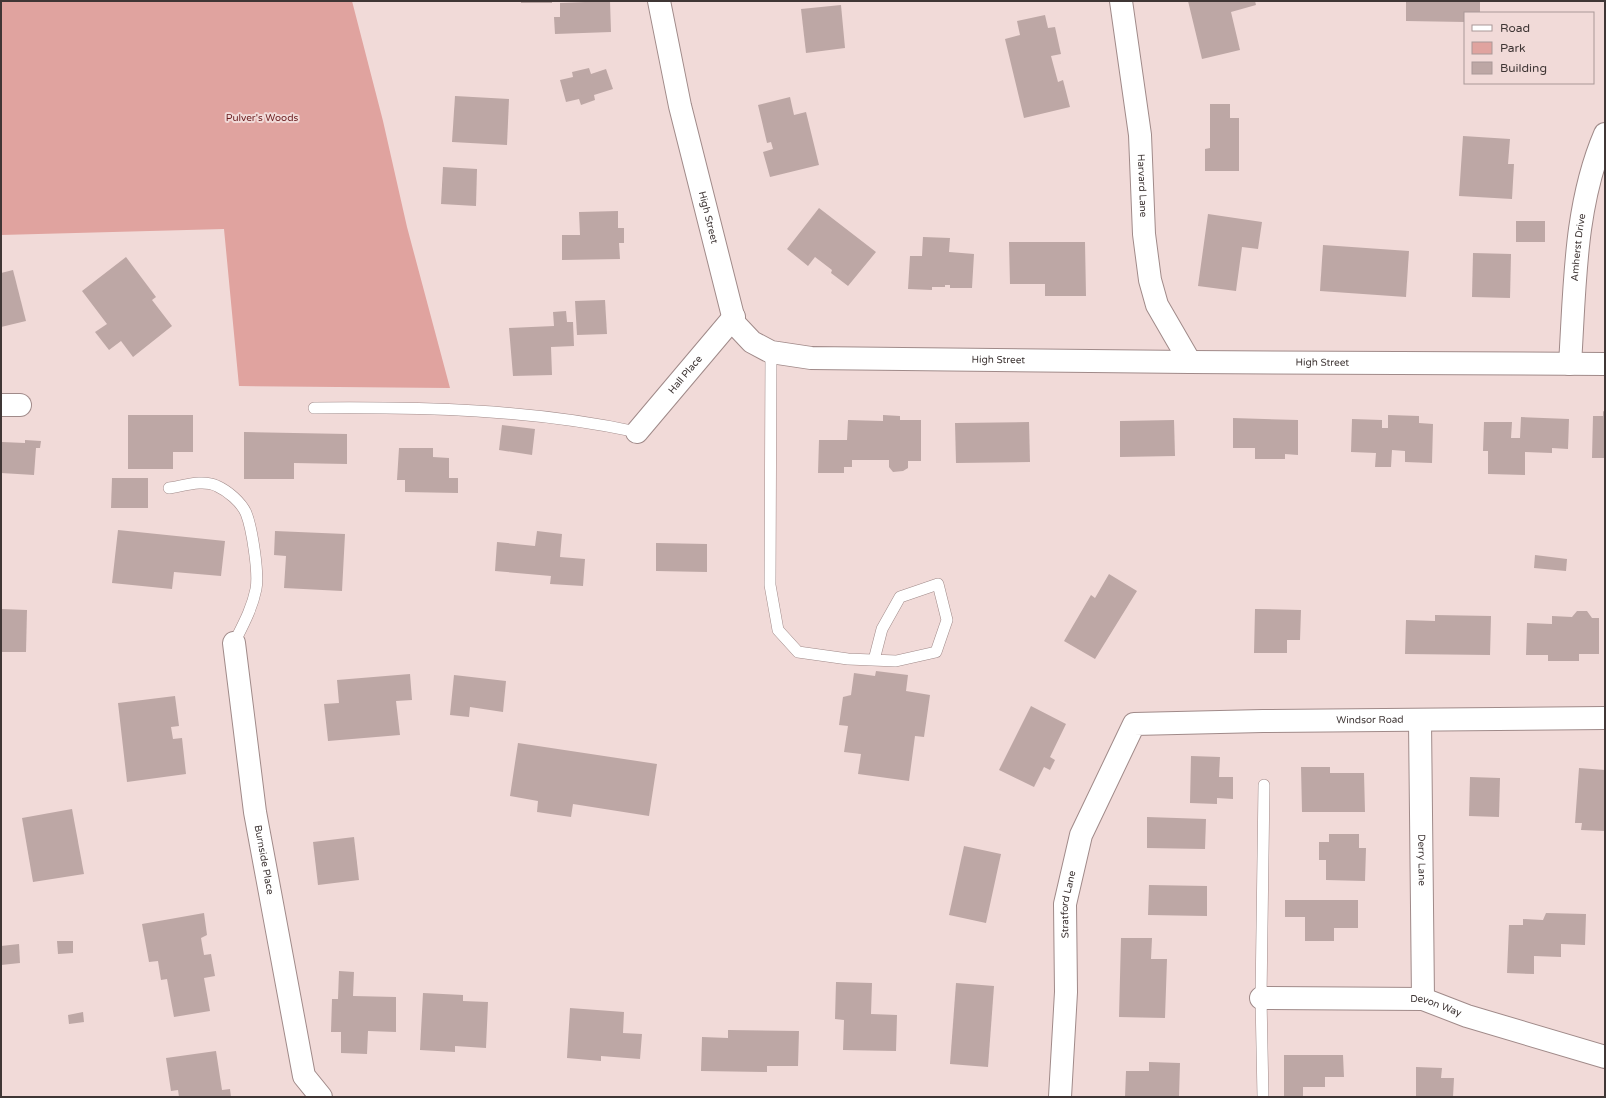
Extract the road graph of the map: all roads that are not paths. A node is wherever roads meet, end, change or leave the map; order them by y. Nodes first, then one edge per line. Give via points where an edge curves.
1 (659, 1) edge
2 (1121, 1) edge
3 (1605, 134) edge
4 (734, 317) junction
5 (771, 352) junction
6 (1190, 362) junction
7 (1570, 364) junction
8 (1605, 364) edge
9 (314, 408) dead end
10 (637, 432) joint
11 (169, 488) dead end
12 (234, 643) joint
13 (874, 660) junction
14 (1605, 718) edge
15 (1420, 720) junction
16 (1134, 724) joint
17 (1264, 784) dead end
18 (1261, 998) junction
19 (1423, 999) junction
20 (1605, 1057) edge
21 (304, 1076) junction
22 (310, 1097) edge
23 (321, 1097) edge
24 (1060, 1097) edge
25 (1263, 1097) edge

1 - 4 street, High Street via 680,106
2 - 6 street, Harvard Lane via 1140,135 1144,234 1150,280 1157,305
3 - 7 street, Amherst Drive via 1597,154 1578,239
4 - 5 street, High Street via 735,324 752,342
4 - 10 street, Hall Place
5 - 6 street, High Street via 811,358
5 - 13 lane via 770,585 778,630 798,652
6 - 7 street, High Street
7 - 8 street, High Street
9 - 10 lane via 386,407 502,413 590,422
11 - 12 lane via 203,483 217,486 237,500 246,513 254,548 257,587 251,610
12 - 21 street, Burnside Place via 255,812
13 - 13 lane via 896,661 936,652 947,620 938,584 900,597 882,629
14 - 15 street, Windsor Road
15 - 16 street, Windsor Road
15 - 19 street, Derry Lane
16 - 24 street, Stratford Lane via 1081,835 1066,904 1066,992
17 - 18 lane
18 - 19 street, Devon Way
18 - 25 lane
19 - 20 street, Devon Way via 1467,1016
21 - 22 lane
21 - 23 street

